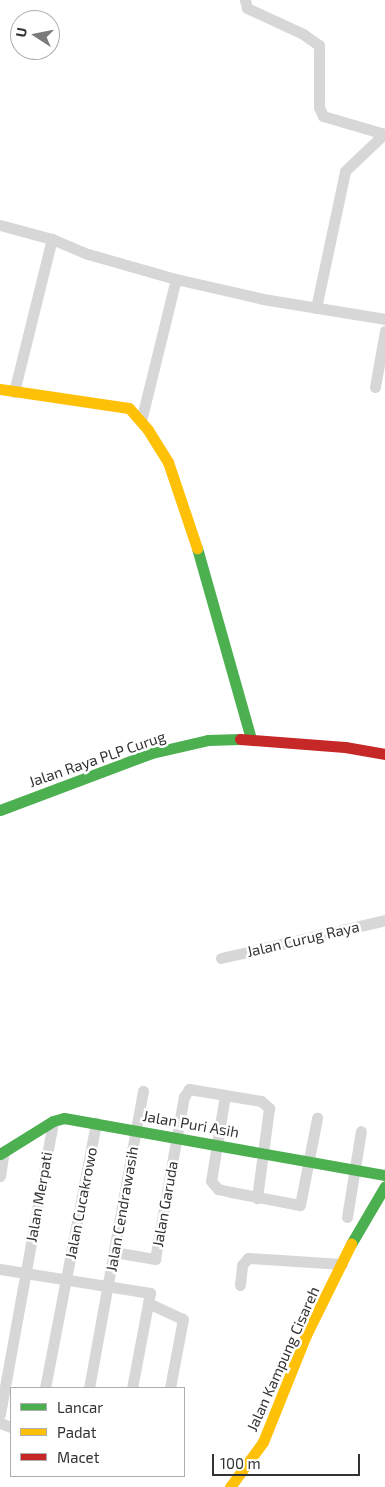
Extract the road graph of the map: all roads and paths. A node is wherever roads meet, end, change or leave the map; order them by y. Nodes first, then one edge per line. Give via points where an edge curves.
1 (245, 0) edge
2 (384, 134) edge
3 (0, 225) edge
4 (52, 239) junction
5 (176, 279) junction
6 (316, 308) junction
7 (385, 319) edge
8 (385, 331) edge
9 (375, 387) dead end
10 (0, 389) edge
11 (14, 392) junction
12 (141, 421) junction
13 (251, 739) junction
14 (385, 754) edge
15 (0, 810) edge
16 (385, 920) edge
17 (221, 958) dead end
18 (144, 1091) dead end
19 (225, 1095) junction
20 (317, 1118) dead end
21 (53, 1121) junction
22 (96, 1123) junction
23 (136, 1130) junction
24 (362, 1131) dead end
25 (177, 1137) junction
26 (218, 1144) junction
27 (263, 1152) junction
28 (2, 1153) edge
29 (309, 1162) junction
30 (354, 1169) junction
31 (385, 1175) edge
32 (0, 1176) edge
33 (385, 1186) edge
34 (257, 1198) junction
35 (347, 1217) dead end
36 (114, 1252) junction
37 (342, 1264) junction
38 (0, 1269) edge
39 (25, 1273) junction
40 (66, 1282) junction
41 (240, 1285) dead end
42 (108, 1288) junction
43 (149, 1298) junction
44 (46, 1387) edge
45 (89, 1387) edge
46 (133, 1387) edge
47 (170, 1387) edge
48 (0, 1414) edge
49 (230, 1487) edge

1 - 2 street via 247,8 319,45 319,107 323,116
2 - 6 street via 345,171
3 - 4 street
4 - 5 street via 88,254
4 - 11 street
5 - 6 street
5 - 12 street
6 - 7 street
8 - 9 street
10 - 11 street
11 - 12 street via 118,404 129,408
12 - 13 street via 168,462 188,516
13 - 14 street, Jalan Raya PLP Curug via 345,747
13 - 15 street, Jalan Raya PLP Curug via 208,740 152,753
16 - 17 street, Jalan Curug Raya
18 - 23 street, Jalan Cendrawasih
19 - 25 street via 189,1089 185,1092
19 - 26 street
19 - 27 street via 266,1103 269,1108
20 - 29 street
21 - 22 street, Jalan Puri Asih via 64,1118
21 - 28 street, Jalan Puri Asih
21 - 39 street, Jalan Merpati
22 - 23 street, Jalan Puri Asih
22 - 40 street, Jalan Cucakrowo
23 - 25 street, Jalan Puri Asih
23 - 36 street, Jalan Cendrawasih
24 - 30 street
25 - 26 street, Jalan Puri Asih
25 - 36 street, Jalan Garuda via 155,1260
26 - 27 street, Jalan Puri Asih
26 - 34 street via 212,1185
27 - 29 street, Jalan Puri Asih
27 - 34 street
28 - 32 street
29 - 30 street, Jalan Puri Asih
29 - 34 street via 300,1206
30 - 31 street, Jalan Puri Asih
30 - 35 street
33 - 37 street, Jalan Kampung Cisareh
36 - 42 street, Jalan Cendrawasih
37 - 41 street via 248,1258 242,1265
37 - 49 street, Jalan Kampung Cisareh via 306,1335 263,1442
38 - 39 street
39 - 40 street
39 - 48 street, Jalan Merpati
40 - 42 street
40 - 44 street, Jalan Cucakrowo
42 - 43 street
42 - 45 street, Jalan Cendrawasih
43 - 46 street
43 - 47 street via 183,1319

